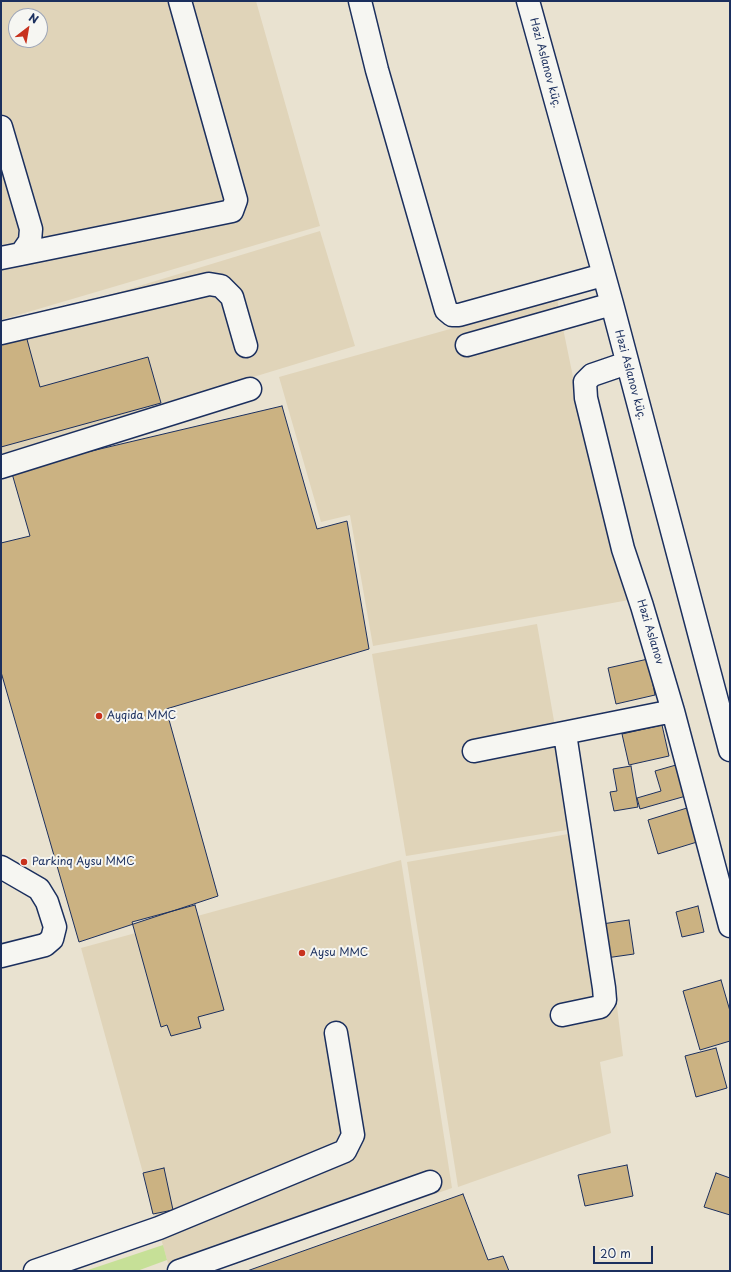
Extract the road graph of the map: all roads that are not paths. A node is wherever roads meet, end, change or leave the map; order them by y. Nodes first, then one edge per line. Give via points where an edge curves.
1 (180, 1) edge
2 (360, 1) edge
3 (528, 1) edge
4 (1, 127) edge
5 (11, 256) edge
6 (603, 275) junction
7 (612, 304) junction
8 (1, 333) edge
9 (467, 345) dead end
10 (246, 346) dead end
11 (627, 363) junction
12 (250, 389) dead end
13 (1, 467) edge
14 (674, 711) junction
15 (565, 734) junction
16 (730, 750) edge
17 (474, 751) dead end
18 (1, 867) edge
19 (730, 926) edge
20 (1, 956) edge
21 (562, 1015) dead end
22 (336, 1033) dead end
23 (430, 1182) dead end
24 (35, 1271) edge
25 (179, 1271) edge

1 - 5 street via 236,200 232,211
2 - 6 street via 377,70 446,310 452,315 459,315
3 - 6 street, Həzi Aslanov küç.
4 - 5 street via 31,229 30,242
6 - 7 street, Həzi Aslanov küç.
7 - 9 street
7 - 11 street, Həzi Aslanov küç.
8 - 10 street via 209,284 221,286 232,297
11 - 14 street, Həzi Aslanov via 592,375 585,382 586,398 623,549
11 - 16 street, Həzi Aslanov küç.
12 - 13 street
14 - 15 street
14 - 19 street, Həzi Aslanov
15 - 17 street
15 - 21 street via 605,1000 600,1007
18 - 20 street via 40,889 55,927 52,939 45,945
22 - 24 street via 353,1135 345,1151 158,1228
23 - 25 street

